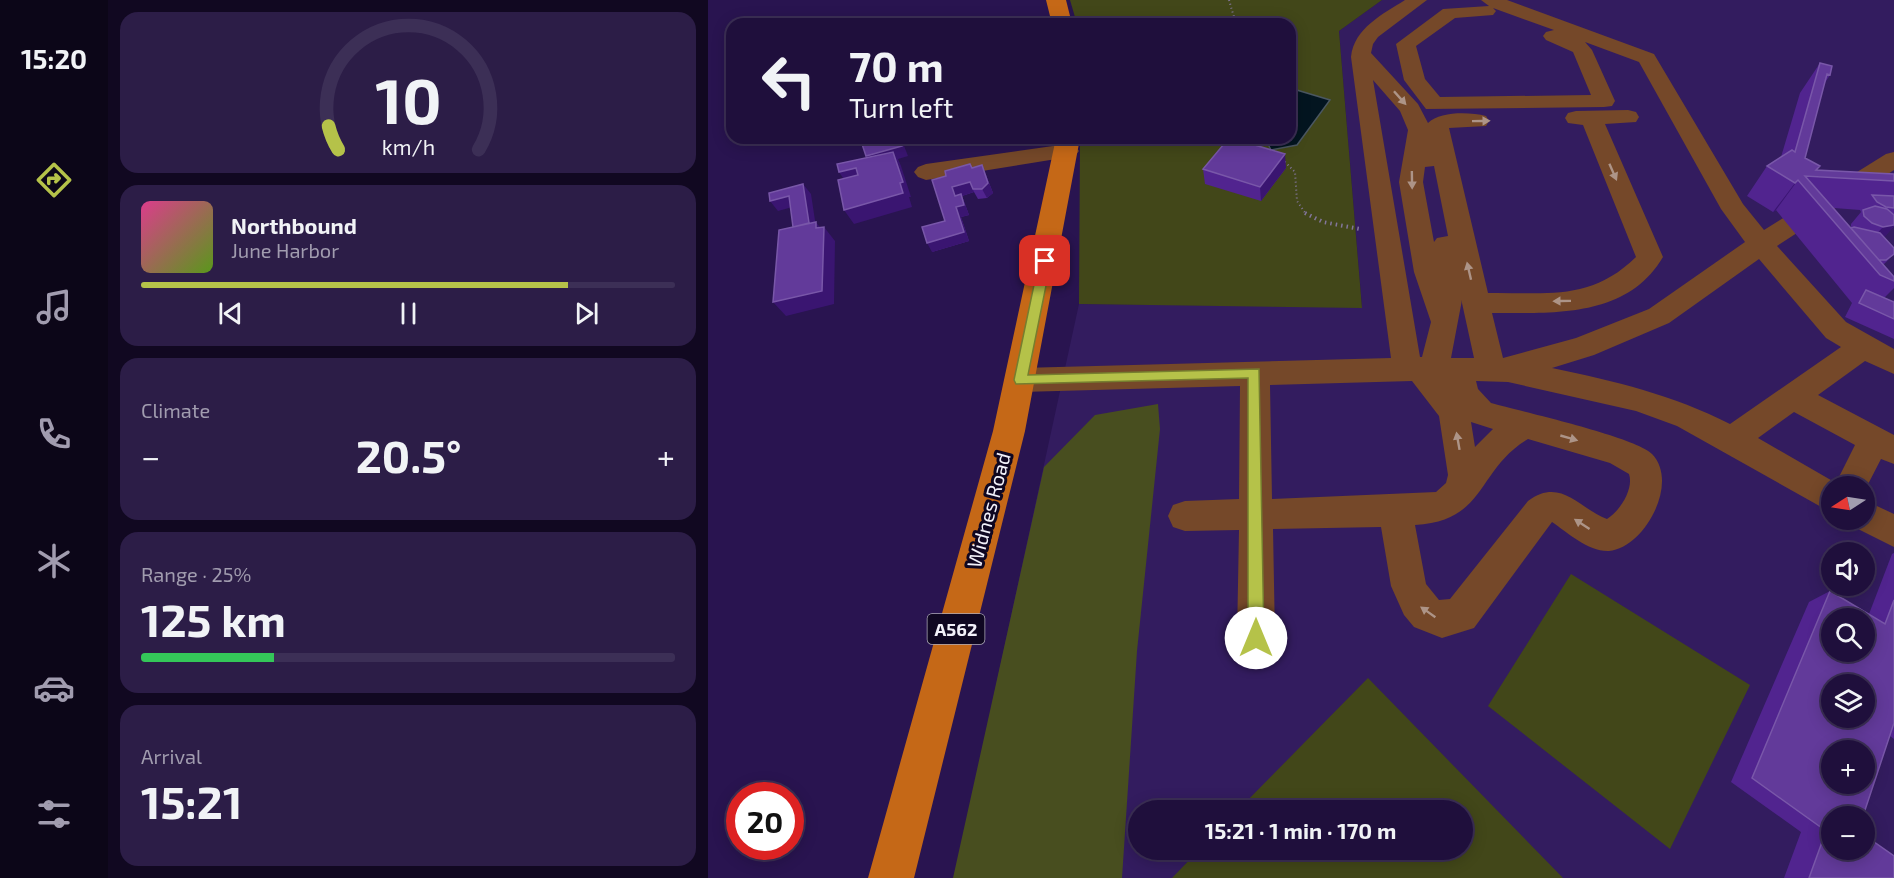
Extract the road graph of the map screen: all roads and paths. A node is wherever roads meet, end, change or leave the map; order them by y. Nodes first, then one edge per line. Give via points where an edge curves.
1 (1056, 0) edge
2 (1229, 0) edge
3 (1418, 0) edge
4 (1233, 2) edge
5 (1492, 5) edge
6 (1060, 18) edge
7 (1235, 18) edge
8 (1361, 54) junction
9 (1596, 112) junction
10 (1628, 117) dead end
11 (1068, 144) edge
12 (1278, 157) edge
13 (1894, 159) edge
14 (926, 172) dead end
15 (1385, 230) junction
16 (1761, 244) junction
17 (1476, 303) junction
18 (1863, 347) junction
19 (1894, 362) edge
20 (1454, 369) junction
21 (1255, 373) junction
22 (1021, 380) junction
23 (1792, 397) junction
24 (1529, 426) junction
25 (1732, 440) junction
26 (1884, 445) edge
27 (1859, 476) edge
28 (1461, 490) junction
29 (1821, 492) edge
30 (1396, 511) junction
31 (1255, 515) junction
32 (1185, 516) dead end
33 (1875, 521) edge
34 (1894, 531) edge
35 (1256, 638) dead end
36 (891, 878) edge

1 - 6 main road
2 - 4 path
3 - 8 lane via 1371,33
4 - 7 path
5 - 9 lane via 1582,50 1604,101
5 - 9 lane via 1450,13 1406,44 1416,80 1434,104
5 - 16 lane via 1647,58 1733,208
8 - 15 lane
8 -> 20 lane via 1417,122 1419,149 1411,182 1427,272
9 - 10 lane
17 -> 9 lane via 1437,124
9 -> 17 lane via 1650,257 1644,267 1622,284 1586,300
11 - 14 lane
11 - 22 main road, Widnes Road / A562
12 - 15 path via 1295,172 1297,201 1305,214 1343,227
13 - 16 lane
15 - 20 lane
16 - 18 lane via 1820,314
16 - 20 lane via 1659,316 1584,347
17 - 20 lane
18 - 19 lane
18 - 23 lane
20 - 21 lane
20 - 24 lane via 1465,395 1481,412
20 - 25 lane via 1639,399 1688,417
28 -> 20 lane via 1464,475 1454,417 1447,401
21 - 22 lane
21 - 31 lane
22 - 36 main road, Widnes Road / A562
23 - 25 lane
23 - 26 lane
24 - 28 lane via 1504,435
24 -> 30 lane via 1619,452 1641,464 1647,477 1646,494 1624,526 1610,535 1599,534 1560,509 1548,506 1461,615 1447,621 1430,616 1408,589
25 - 29 lane
26 - 27 lane
28 - 30 lane via 1446,505
30 - 31 lane
31 - 32 lane
31 - 35 lane
33 - 34 lane

